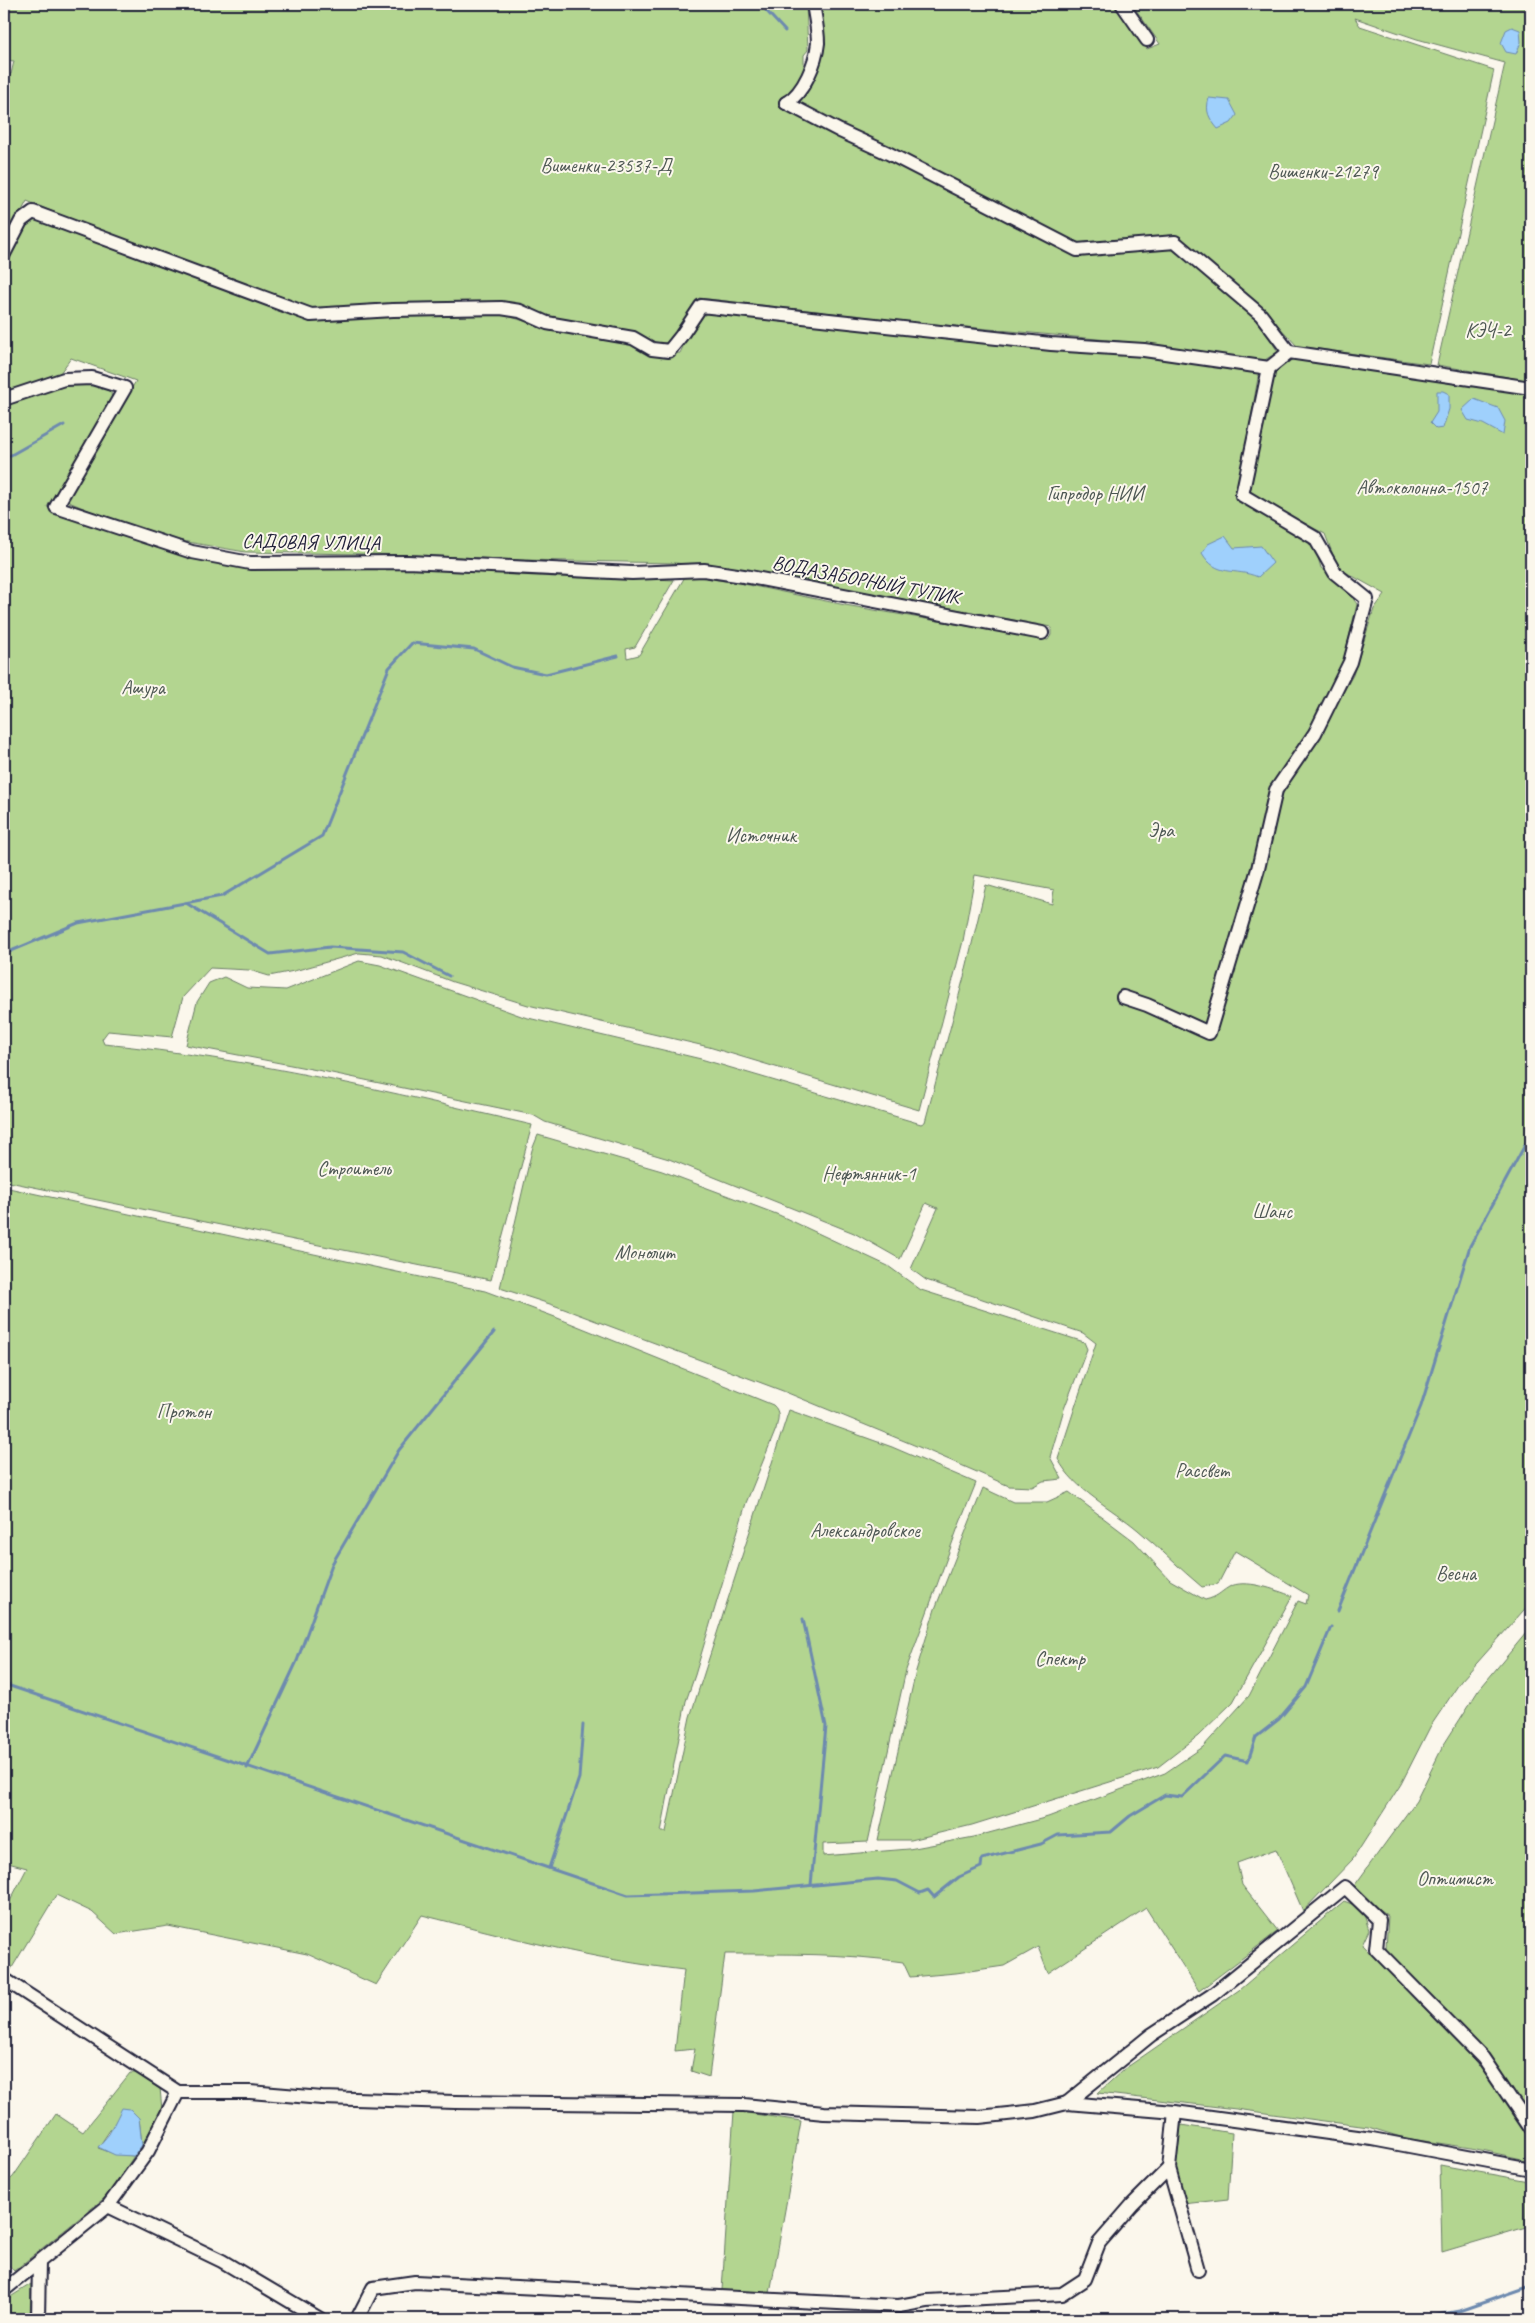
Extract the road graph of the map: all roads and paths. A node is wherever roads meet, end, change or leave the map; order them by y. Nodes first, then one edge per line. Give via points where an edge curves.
1 (813, 4) edge
2 (1122, 4) edge
3 (1147, 40) dead end
4 (4, 254) edge
5 (1289, 352) junction
6 (1269, 368) junction
7 (1531, 388) edge
8 (4, 399) edge
9 (683, 570) joint
10 (1042, 633) dead end
11 (1122, 996) dead end
12 (4, 1979) edge
13 (178, 2092) junction
14 (1067, 2103) junction
15 (1175, 2112) junction
16 (1531, 2129) edge
17 (1169, 2168) junction
18 (1531, 2169) edge
19 (108, 2206) junction
20 (38, 2262) junction
21 (1198, 2270) dead end
22 (4, 2290) edge
23 (38, 2319) edge
24 (320, 2319) edge
25 (357, 2319) edge

1 - 5 street via 818,43 807,79 793,99 786,103 1077,250 1175,242 1261,315
2 - 3 street
4 - 6 street via 21,221 33,212 311,315 501,308 520,311 547,323 633,338 652,349 669,351 701,306 1051,344 1144,350
5 - 6 street
5 - 7 street
6 - 11 street via 1242,495 1315,538 1335,573 1368,599 1350,662 1315,733 1276,790 1255,878 1209,1033
8 - 9 street, САДОВАЯ УЛИЦА via 64,379 92,378 125,388 56,507 192,552 250,563 408,562 632,573
9 - 10 street, ВОДАЗАБОРНЫЙ ТУПИК via 750,577
12 - 13 street
13 - 14 street via 250,2092 455,2102 744,2105 824,2113 979,2117 1034,2111
13 - 19 street via 148,2150
14 - 15 street
14 - 16 street via 1151,2035 1212,1995 1345,1886 1379,1920 1376,1949 1483,2058
15 - 17 street
15 - 18 street via 1372,2139
17 - 21 street
17 - 25 street via 1099,2244 1085,2280 1062,2294 927,2301 899,2306 415,2282 373,2288
19 - 20 street
19 - 24 street via 222,2261
20 - 22 street
20 - 23 street

